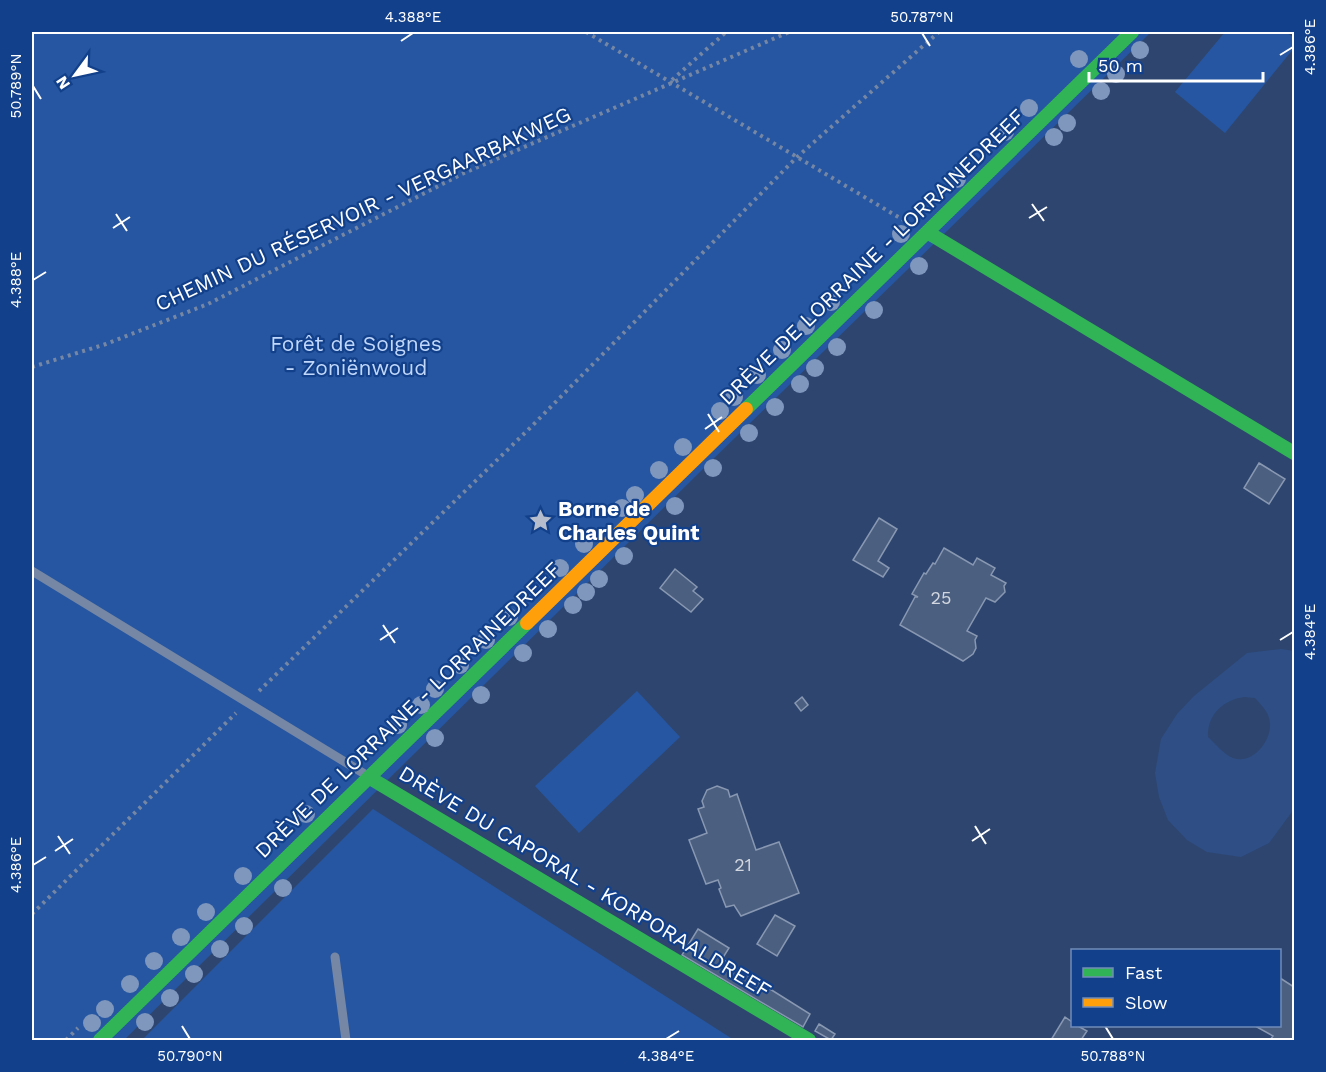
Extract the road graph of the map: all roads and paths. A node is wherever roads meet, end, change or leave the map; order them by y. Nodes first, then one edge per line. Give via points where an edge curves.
1 (586, 32) edge
2 (726, 32) edge
3 (789, 32) edge
4 (939, 32) edge
5 (1132, 32) edge
6 (670, 83) junction
7 (798, 157) junction
8 (927, 232) junction
9 (32, 367) edge
10 (1294, 453) edge
11 (32, 572) edge
12 (247, 702) junction
13 (370, 778) junction
14 (32, 914) edge
15 (335, 957) dead end
16 (100, 1041) edge
17 (346, 1041) edge
18 (809, 1041) edge

1 - 6 path
2 - 6 path, CHEMIN DU RÉSERVOIR - VERGAARBAKWEG
3 - 6 path, CHEMIN DU RÉSERVOIR - VERGAARBAKWEG
4 - 7 path
5 - 8 main road, DRÈVE DE LORRAINE - LORRAINEDREEF
6 - 7 path
6 - 9 path, CHEMIN DU RÉSERVOIR - VERGAARBAKWEG via 462,174 208,304 106,344
7 - 8 path
7 - 12 path via 530,428
8 - 10 main road
8 - 13 main road, DRÈVE DE LORRAINE - LORRAINEDREEF
11 - 12 lane, DRÈVE DU CAPORAL - KORPORAALDREEF
12 - 13 lane, DRÈVE DU CAPORAL - KORPORAALDREEF
12 - 14 path
13 - 16 main road, DRÈVE DE LORRAINE - LORRAINEDREEF
13 - 18 main road, DRÈVE DU CAPORAL - KORPORAALDREEF
15 - 17 lane

